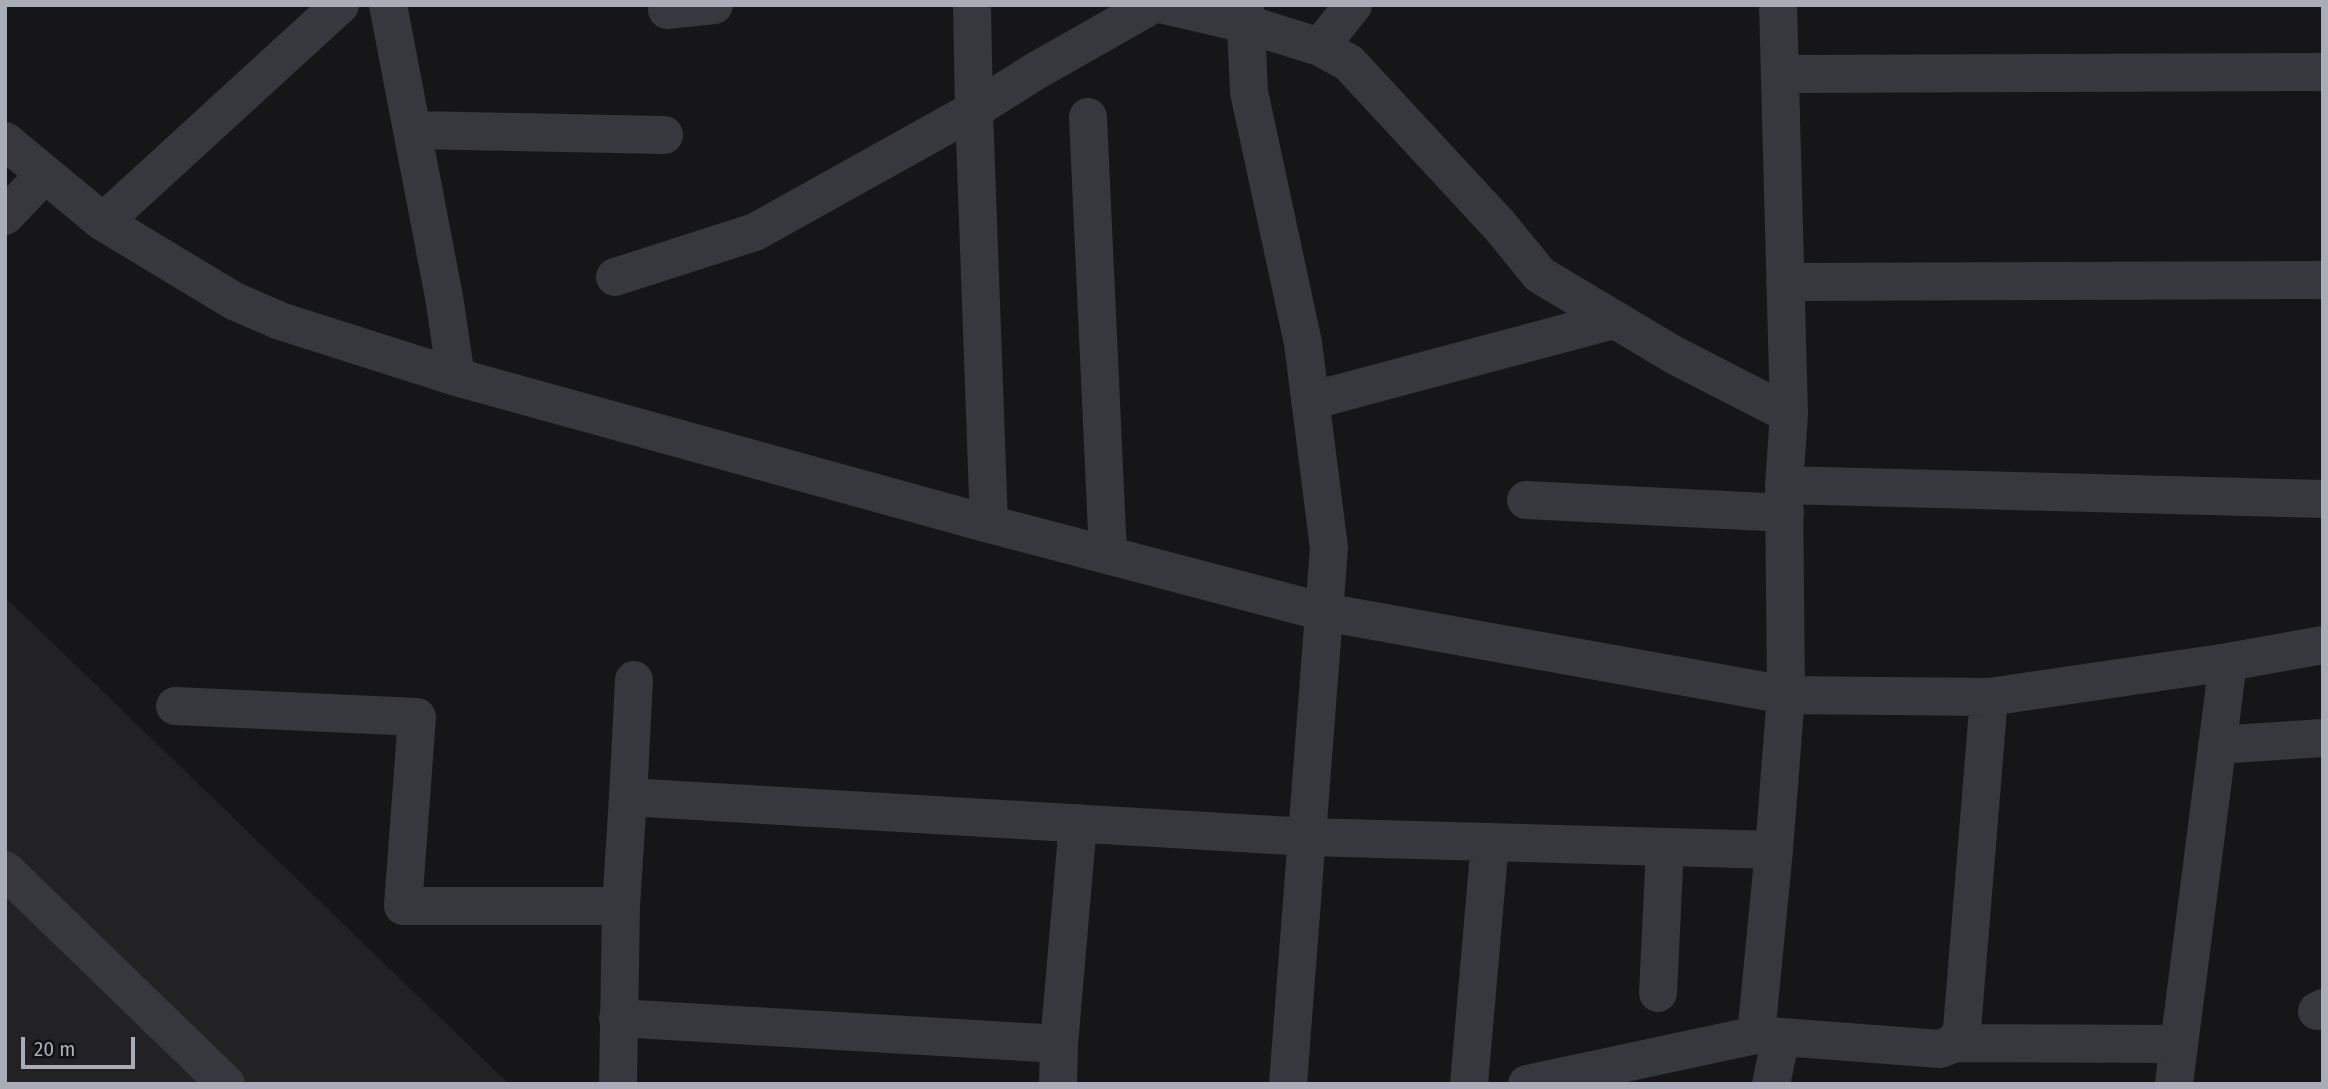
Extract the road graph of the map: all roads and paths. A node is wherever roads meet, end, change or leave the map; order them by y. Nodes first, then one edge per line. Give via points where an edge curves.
1 (340, 5) edge
2 (390, 5) edge
3 (714, 5) edge
4 (972, 5) edge
5 (1152, 5) edge
6 (1164, 5) edge
7 (1353, 5) edge
8 (1778, 5) edge
9 (667, 10) dead end
10 (1246, 14) edge
11 (1320, 47) junction
12 (2323, 72) edge
13 (1780, 75) junction
14 (974, 110) junction
15 (1088, 117) dead end
16 (414, 130) junction
17 (664, 135) dead end
18 (5, 141) edge
19 (45, 174) junction
20 (5, 216) edge
21 (103, 222) junction
22 (615, 277) dead end
23 (2323, 280) edge
24 (1785, 282) junction
25 (1614, 320) junction
26 (456, 377) junction
27 (1310, 401) junction
28 (1789, 414) junction
29 (1785, 499) junction
30 (2323, 499) edge
31 (1526, 500) dead end
32 (989, 524) junction
33 (1108, 555) junction
34 (1324, 612) junction
35 (2323, 645) edge
36 (2228, 662) junction
37 (634, 680) dead end
38 (1786, 695) junction
39 (1989, 696) junction
40 (175, 706) dead end
41 (2323, 738) edge
42 (2217, 745) junction
43 (628, 797) junction
44 (1077, 823) junction
45 (1308, 837) junction
46 (1490, 842) junction
47 (1665, 847) junction
48 (1774, 850) junction
49 (5, 870) edge
50 (621, 906) junction
51 (1658, 993) dead end
52 (618, 1018) junction
53 (1769, 1036) junction
54 (1955, 1042) junction
55 (1059, 1044) junction
56 (2179, 1044) junction
57 (1567, 1079) edge
58 (226, 1084) edge
59 (618, 1084) edge
60 (1058, 1084) edge
61 (1288, 1084) edge
62 (1469, 1084) edge
63 (1527, 1084) edge
64 (1771, 1084) edge
65 (2174, 1084) edge

1 - 21 street
2 - 16 street
3 - 9 street
4 - 14 street
5 - 14 street
6 - 10 street
7 - 11 street
8 - 13 street
10 - 11 street
10 - 27 street via 1249,92 1303,343
11 - 25 street via 1349,64 1540,275
12 - 13 street
13 - 24 street
14 - 22 street via 755,232
14 - 32 street
15 - 33 street
16 - 17 street
16 - 26 street
18 - 19 street
19 - 20 street
19 - 21 street
21 - 26 street via 234,300 280,321
23 - 24 street
24 - 28 street
25 - 27 street
25 - 28 street
26 - 32 street
27 - 34 street via 1329,548
28 - 29 street
29 - 30 street
29 - 31 street
29 - 38 street
32 - 33 street
33 - 34 street
34 - 38 street
34 - 45 street
35 - 36 street
36 - 39 street
36 - 42 street
37 - 43 street
38 - 39 street
38 - 48 street
39 - 54 street via 1962,1029
40 - 50 street via 417,717 403,906
41 - 42 street
42 - 56 street
43 - 44 street
43 - 50 street
44 - 45 street
44 - 55 street
45 - 46 street
45 - 61 street
46 - 47 street
46 - 62 street
47 - 48 street
47 - 51 street
48 - 53 street
49 - 58 street
50 - 52 street
52 - 55 street
52 - 59 street
53 - 54 street via 1940,1049
53 - 57 street
53 - 64 street
54 - 56 street
55 - 60 street
56 - 65 street
57 - 63 street

